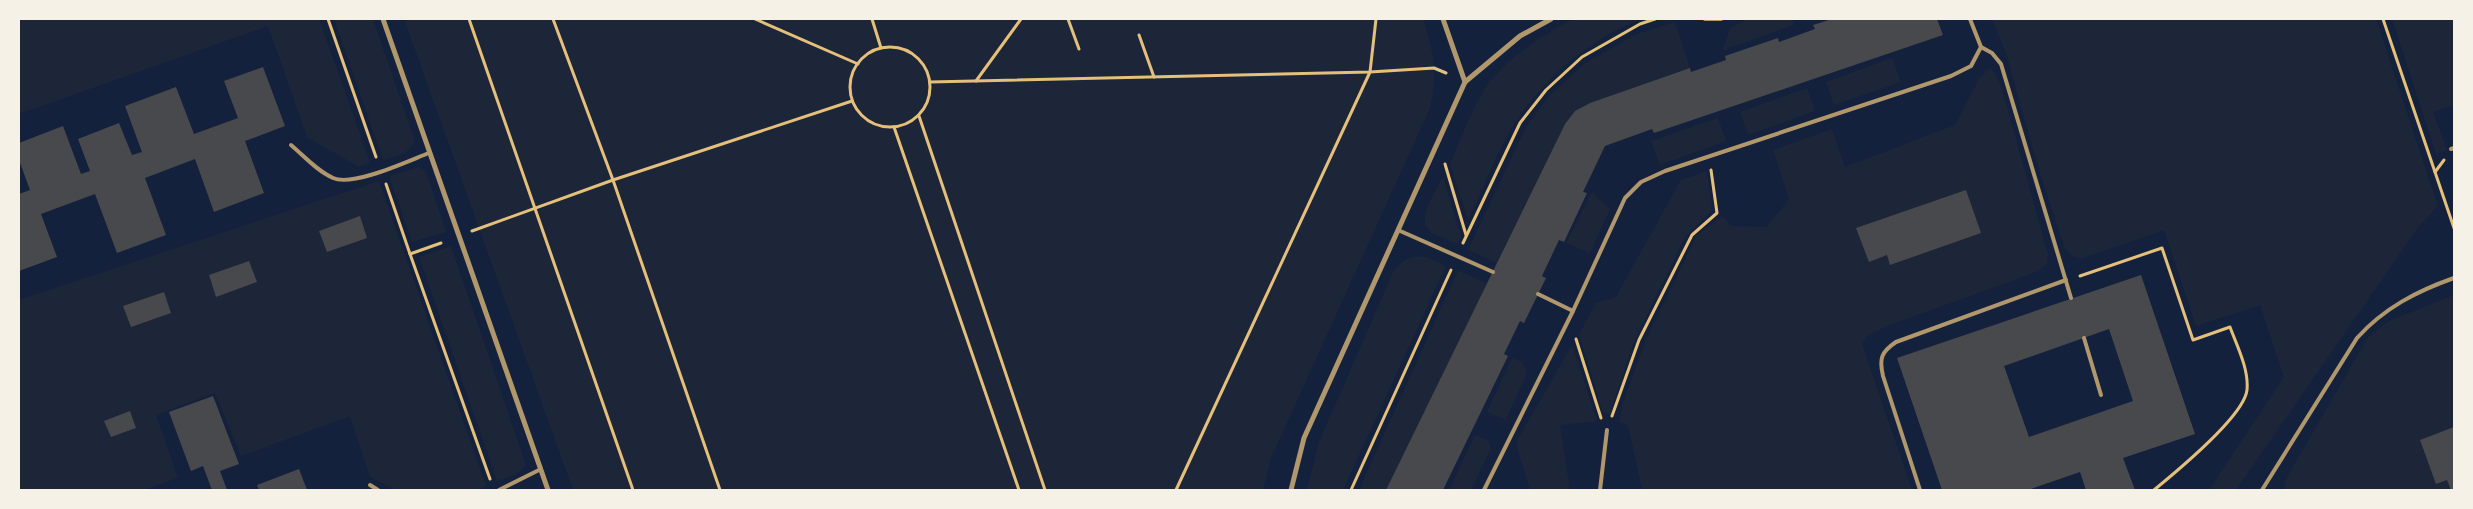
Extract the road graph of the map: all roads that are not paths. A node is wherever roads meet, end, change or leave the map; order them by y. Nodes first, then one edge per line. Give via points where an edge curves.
1 (383, 19) edge
2 (1443, 19) edge
3 (1551, 19) edge
4 (1705, 19) edge
5 (1720, 19) edge
6 (1970, 19) edge
7 (1980, 47) junction
8 (1465, 82) junction
9 (290, 145) dead end
10 (429, 153) junction
11 (1398, 230) junction
12 (1493, 272) dead end
13 (2454, 278) edge
14 (2066, 280) junction
15 (1538, 294) dead end
16 (2072, 298) dead end
17 (1573, 311) junction
18 (2084, 338) dead end
19 (2101, 395) dead end
20 (1607, 430) road end
21 (541, 469) junction
22 (370, 485) dead end
23 (378, 490) edge
24 (499, 490) edge
25 (548, 490) edge
26 (1291, 490) edge
27 (1484, 490) edge
28 (1600, 490) edge
29 (1920, 490) edge
30 (2262, 490) edge

1 - 10 street
2 - 8 street
3 - 8 street via 1520,36
4 - 5 lane
6 - 7 lane
7 - 14 lane via 1992,53 2001,64
7 - 17 lane via 1971,66 1951,76 1665,171 1641,182 1625,198
8 - 11 street
9 - 10 lane via 324,173 335,179 349,180
10 - 21 street
11 - 12 lane
11 - 26 street via 1304,438
13 - 30 lane via 2408,297 2373,320 2357,338
14 - 16 lane
14 - 29 lane via 1896,342 1885,349 1880,361 1882,376
15 - 17 lane
17 - 27 lane
18 - 19 lane
20 - 28 lane
21 - 24 lane
21 - 25 street
22 - 23 lane

